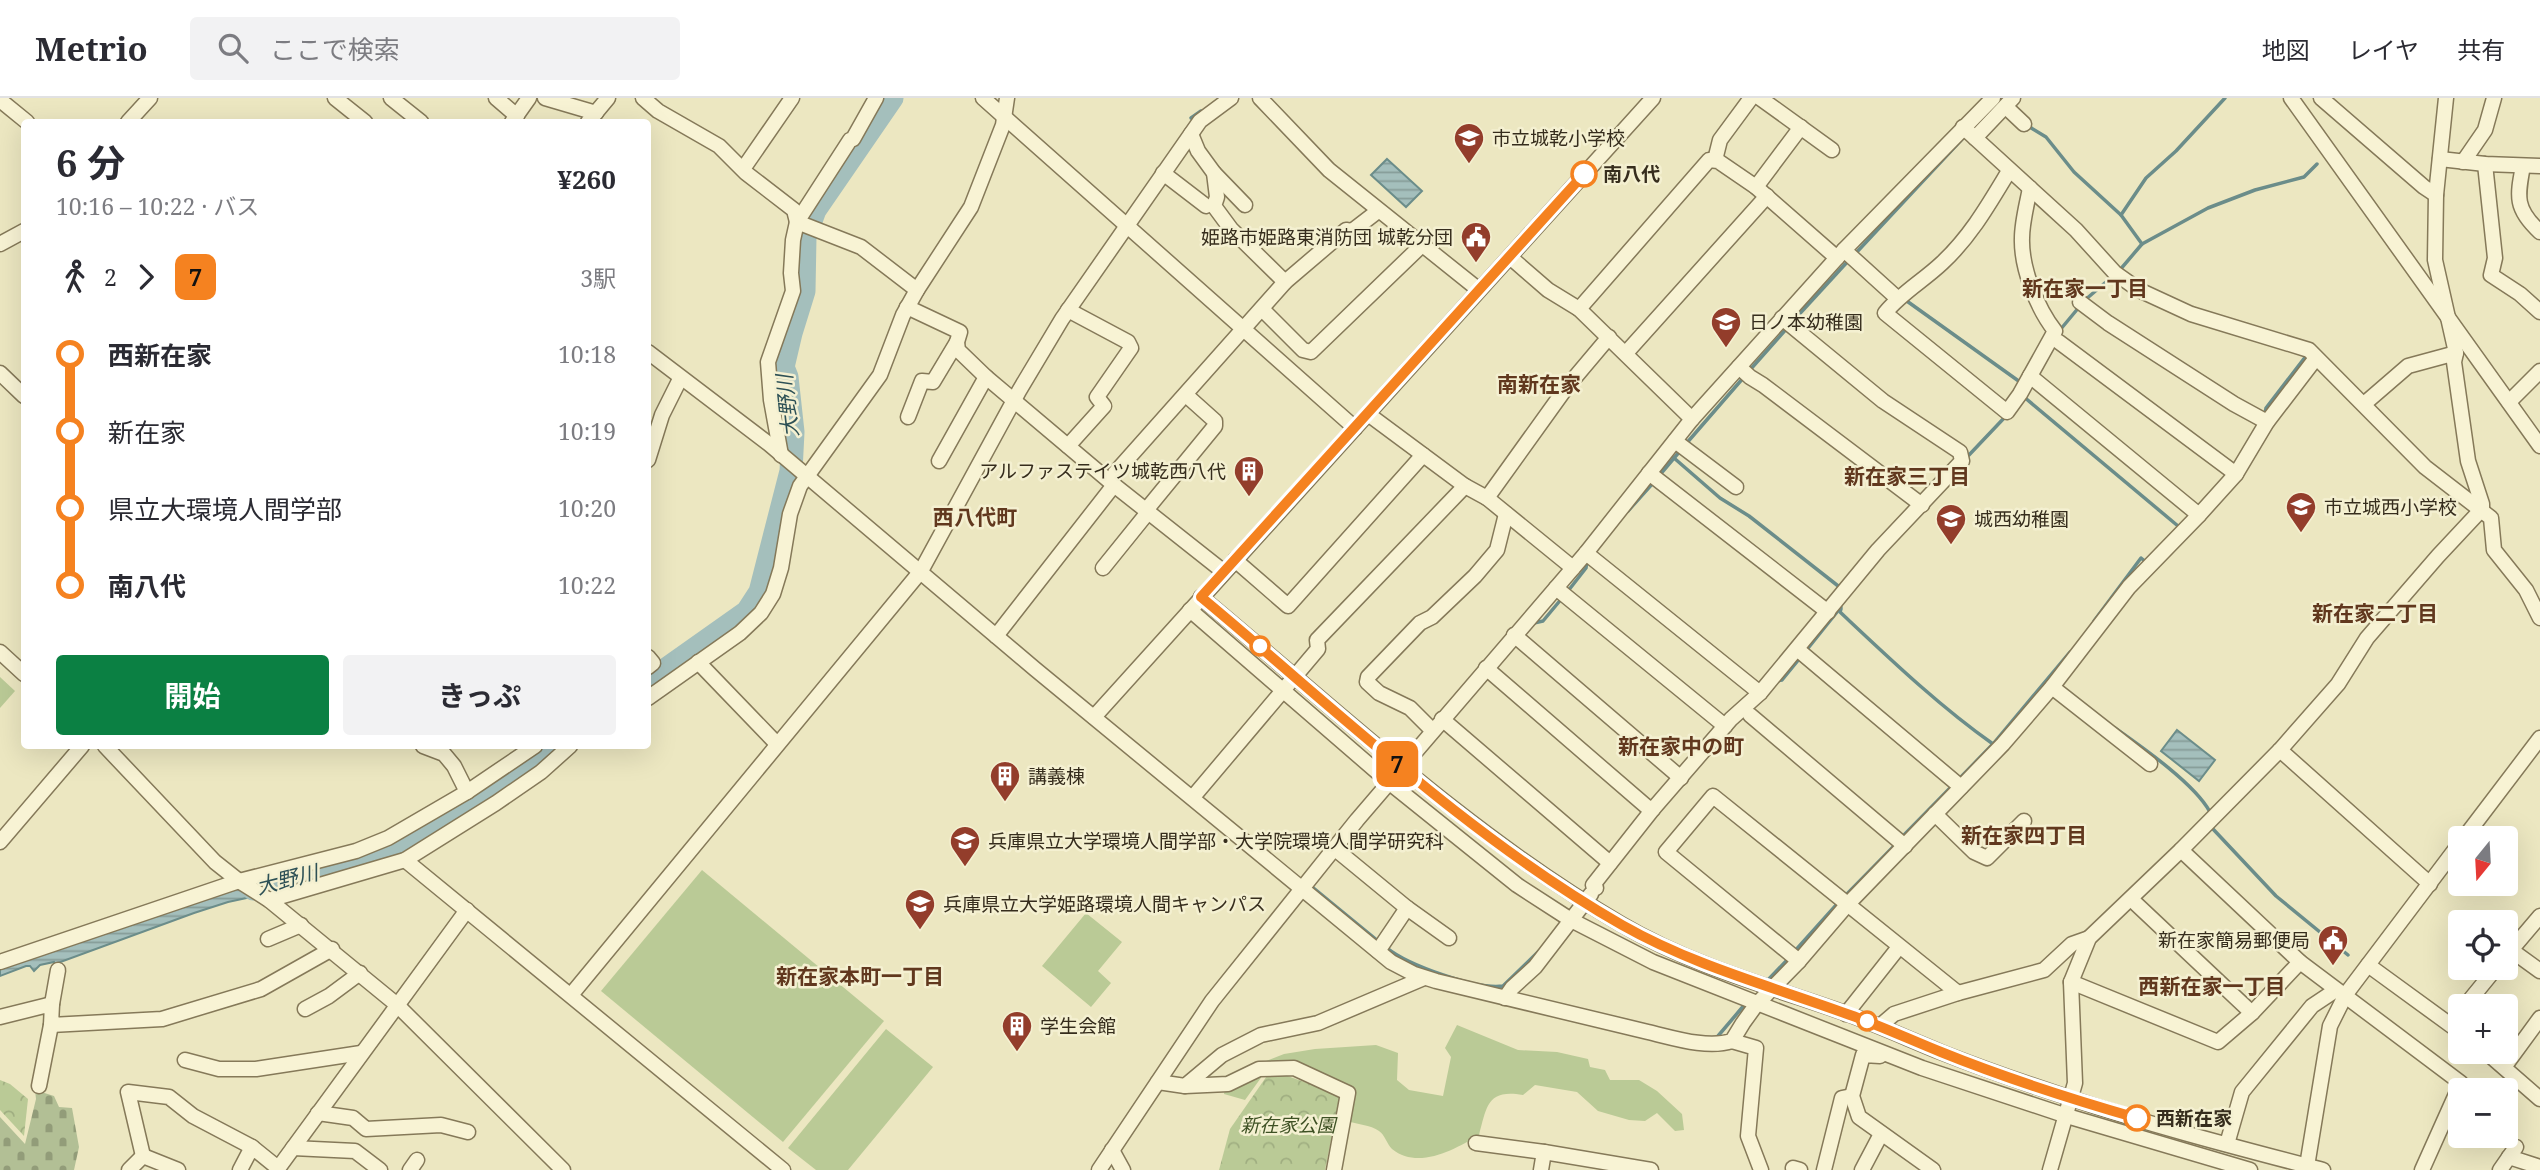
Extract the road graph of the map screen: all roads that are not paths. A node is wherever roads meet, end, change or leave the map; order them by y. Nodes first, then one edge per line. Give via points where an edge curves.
1 (150, 98) edge
2 (335, 98) edge
3 (391, 98) edge
4 (496, 98) edge
5 (528, 98) edge
6 (545, 98) edge
7 (608, 98) edge
8 (643, 98) edge
9 (792, 98) edge
10 (876, 98) edge
11 (983, 98) edge
12 (1007, 98) edge
13 (1231, 98) edge
14 (1260, 98) edge
15 (1653, 98) edge
16 (1751, 98) edge
17 (1760, 98) edge
18 (2291, 98) edge
19 (2321, 98) edge
20 (2445, 98) edge
21 (2494, 98) edge
22 (0, 100) edge
23 (2003, 102) edge
24 (1005, 117) junction
25 (592, 118) edge
26 (22, 119) edge
27 (131, 119) edge
28 (357, 119) edge
29 (417, 119) edge
30 (514, 119) edge
31 (2024, 124) dead end
32 (1801, 127) junction
33 (1969, 132) junction
34 (1191, 134) junction
35 (1832, 150) dead end
36 (2440, 159) junction
37 (1715, 160) junction
38 (2463, 162) junction
39 (2484, 164) junction
40 (2524, 166) junction
41 (2540, 166) edge
42 (743, 169) junction
43 (2009, 171) junction
44 (1163, 173) junction
45 (1214, 173) junction
46 (2030, 188) junction
47 (1761, 192) junction
48 (2436, 195) junction
49 (1245, 205) dead end
50 (1206, 206) dead end
51 (1378, 211) junction
52 (797, 222) junction
53 (1126, 225) junction
54 (2540, 232) edge
55 (21, 233) edge
56 (0, 244) edge
57 (1422, 245) junction
58 (1846, 256) junction
59 (1510, 257) junction
60 (1285, 282) junction
61 (917, 290) junction
62 (1479, 290) junction
63 (1897, 299) junction
64 (2080, 303) dead end
65 (907, 307) junction
66 (1262, 309) junction
67 (1068, 310) junction
68 (1579, 310) junction
69 (2540, 312) edge
70 (2449, 319) junction
71 (1786, 322) junction
72 (1243, 331) junction
73 (1609, 337) junction
74 (957, 342) junction
75 (2059, 342) dead end
76 (1626, 353) junction
77 (2456, 353) junction
78 (651, 355) edge
79 (2316, 358) junction
80 (2540, 371) edge
81 (1744, 372) junction
82 (0, 373) edge
83 (986, 377) junction
84 (680, 379) junction
85 (2029, 381) junction
86 (21, 393) edge
87 (1185, 395) junction
88 (1014, 401) junction
89 (2509, 402) junction
90 (2364, 404) junction
91 (1368, 414) junction
92 (908, 417) dead end
93 (1692, 419) junction
94 (2267, 422) junction
95 (1355, 428) junction
96 (1068, 446) junction
97 (1680, 446) junction
98 (2540, 446) edge
99 (651, 450) edge
100 (781, 455) junction
101 (1423, 455) junction
102 (939, 461) dead end
103 (804, 474) junction
104 (2236, 474) junction
105 (1653, 477) junction
106 (1113, 483) junction
107 (1465, 486) junction
108 (1736, 487) dead end
109 (1487, 498) junction
110 (1922, 505) junction
111 (1148, 510) junction
112 (2480, 511) junction
113 (1506, 514) junction
114 (2199, 515) junction
115 (1591, 556) junction
116 (1235, 560) junction
117 (1103, 568) dead end
118 (1573, 568) junction
119 (921, 571) junction
120 (1224, 572) junction
121 (1561, 592) junction
122 (1201, 597) junction
123 (1830, 609) junction
124 (1190, 610) junction
125 (2540, 618) edge
126 (1514, 635) junction
127 (996, 636) junction
128 (0, 652) edge
129 (1801, 653) junction
130 (698, 662) junction
131 (1486, 667) junction
132 (21, 671) edge
133 (1295, 675) junction
134 (2052, 687) junction
135 (1284, 690) junction
136 (1760, 693) junction
137 (651, 696) edge
138 (1749, 710) junction
139 (1094, 717) junction
140 (1437, 724) junction
141 (1725, 726) junction
142 (2540, 738) edge
143 (777, 744) junction
144 (79, 749) edge
145 (108, 749) edge
146 (431, 749) edge
147 (531, 749) edge
148 (567, 749) edge
149 (2280, 750) junction
150 (2150, 764) dead end
151 (1402, 769) junction
152 (1681, 778) junction
153 (1391, 783) junction
154 (1961, 787) junction
155 (467, 792) junction
156 (1193, 797) junction
157 (1653, 809) junction
158 (1935, 814) junction
159 (2024, 821) dead end
160 (2473, 826) edge
161 (0, 842) edge
162 (1905, 846) junction
163 (1334, 848) junction
164 (2181, 850) junction
165 (2448, 859) edge
166 (405, 860) junction
167 (1610, 863) junction
168 (239, 881) junction
169 (2430, 884) junction
170 (1596, 888) junction
171 (1301, 889) junction
172 (266, 898) junction
173 (2131, 898) junction
174 (1843, 901) junction
175 (1585, 902) junction
176 (1407, 908) junction
177 (467, 910) junction
178 (2540, 916) edge
179 (1571, 920) junction
180 (301, 925) junction
181 (1448, 938) dead end
182 (2089, 938) junction
183 (268, 939) dead end
184 (2518, 942) edge
185 (1899, 947) junction
186 (332, 949) junction
187 (1378, 951) junction
188 (2518, 958) edge
189 (1799, 961) junction
190 (0, 962) edge
191 (2300, 962) junction
192 (2368, 965) junction
193 (58, 970) dead end
194 (2540, 971) edge
195 (360, 973) junction
196 (1424, 978) junction
197 (2486, 980) edge
198 (2071, 982) junction
199 (1771, 990) junction
200 (1956, 991) junction
201 (2341, 992) junction
202 (2475, 994) edge
203 (570, 995) junction
204 (1505, 998) junction
205 (52, 1004) junction
206 (396, 1004) junction
207 (1756, 1005) junction
208 (305, 1009) dead end
209 (2252, 1013) junction
210 (1846, 1014) junction
211 (0, 1017) edge
212 (2540, 1018) edge
213 (2448, 1023) edge
214 (51, 1025) junction
215 (1880, 1026) junction
216 (1732, 1041) junction
217 (361, 1053) junction
218 (1892, 1056) junction
219 (185, 1060) dead end
220 (2502, 1064) edge
221 (2505, 1066) junction
222 (1158, 1083) junction
223 (39, 1086) dead end
224 (1185, 1086) junction
225 (1852, 1096) junction
226 (2539, 1096) edge
227 (2072, 1099) junction
228 (318, 1113) junction
229 (2067, 1116) junction
230 (468, 1132) dead end
231 (1881, 1134) junction
232 (1475, 1143) dead end
233 (2227, 1144) junction
234 (252, 1147) junction
235 (293, 1148) junction
236 (1112, 1150) junction
237 (1544, 1152) junction
238 (142, 1156) junction
239 (2283, 1165) edge
240 (2307, 1166) junction
241 (2540, 1167) edge
242 (282, 1168) edge
243 (560, 1169) edge
244 (129, 1170) edge
245 (178, 1170) edge
246 (240, 1170) edge
247 (380, 1170) edge
248 (782, 1170) edge
249 (1099, 1170) edge
250 (1123, 1170) edge
251 (1334, 1170) edge
252 (1541, 1170) edge
253 (1651, 1170) edge
254 (1760, 1170) edge
255 (1824, 1170) edge
256 (1861, 1170) edge
257 (1933, 1170) edge
258 (2050, 1170) edge
259 (2250, 1170) edge
260 (2323, 1170) edge
261 (2422, 1170) edge
262 (2500, 1170) edge

1 - 27 street
2 - 28 street
3 - 29 street
4 - 30 street
5 - 30 street
6 - 25 street
7 - 25 street
8 - 42 street via 719,146
9 - 42 street
10 - 52 street
11 - 24 street
12 - 24 street
13 - 34 street via 1200,121
14 - 51 street via 1329,170
15 - 59 street
16 - 37 street via 1720,140
17 - 32 street
18 - 70 street
19 - 48 street
20 - 36 street
21 - 38 street via 2485,130
22 - 26 street
23 - 31 street
23 - 33 street
24 - 53 street
24 - 61 street via 971,207
32 - 35 street
32 - 47 street
33 - 43 street
33 - 58 street
34 - 44 street
34 - 45 street
36 - 38 street
36 - 48 street
37 - 47 street
37 - 68 street via 1709,160
38 - 39 street
39 - 40 street
39 - 69 street via 2495,258 2491,275
40 - 41 street
40 - 54 street via 2517,198 2527,220
42 - 52 street via 794,210
43 - 46 street
43 - 63 street via 1972,232
44 - 50 street
44 - 53 street
45 - 49 street
45 - 60 street via 1214,206
46 - 79 street via 2116,274 2139,290 2191,314 2309,350
46 - 85 street via 2022,248 2035,298 2055,331
47 - 58 street
47 - 76 street
48 - 70 street via 2435,260
51 - 57 street
51 - 60 street via 1336,237
52 - 61 street via 860,247
52 - 100 street via 790,273 793,291 768,362
53 - 67 street
53 - 72 street
55 - 56 street
57 - 62 street
57 - 66 street via 1311,352
58 - 63 street
58 - 71 street
59 - 62 street
59 - 68 street
60 - 66 street
61 - 65 street
62 - 91 street
63 - 85 street via 1885,313 2007,412
64 - 94 street
65 - 74 street via 960,332
65 - 103 street via 880,375 816,466
66 - 72 street
67 - 88 street
67 - 96 street via 1128,342 1131,348 1097,397 1104,406
68 - 73 street
70 - 77 street
70 - 89 street
71 - 81 street
71 - 110 street via 1883,401 1960,452 1962,461
72 - 87 street
72 - 95 street
73 - 76 street
73 - 109 street
74 - 83 street via 958,350
74 - 92 street via 933,382 922,382
75 - 104 street
76 - 93 street
77 - 90 street via 2408,366
77 - 112 street via 2468,461 2482,504
78 - 84 street
79 - 90 street
79 - 94 street
80 - 89 street
81 - 93 street
81 - 110 street
82 - 86 street
83 - 88 street
83 - 102 street
84 - 99 street
84 - 100 street
85 - 114 street
87 - 106 street via 1115,473
87 - 111 street via 1215,426
88 - 96 street
88 - 119 street
89 - 98 street
90 - 112 street via 2425,467
91 - 95 street
91 - 101 street
93 - 97 street
94 - 104 street
95 - 116 street
96 - 106 street
97 - 105 street
97 - 108 street
100 - 103 street
101 - 107 street
101 - 116 street via 1288,606
103 - 119 street
103 - 130 street via 790,514 781,568 767,603 740,633
104 - 114 street
105 - 115 street
105 - 123 street
106 - 111 street
106 - 127 street
107 - 109 street
107 - 133 street via 1317,640 1318,649
109 - 113 street
110 - 123 street
111 - 117 street
111 - 120 street
112 - 125 street via 2491,517 2494,550 2526,590
112 - 149 street via 2367,638 2338,684
113 - 118 street
113 - 140 street via 1497,550 1475,576 1420,623 1368,677 1367,682 1379,693
114 - 134 street via 2129,587
115 - 118 street
115 - 136 street
116 - 120 street
118 - 121 street
119 - 127 street
119 - 143 street
120 - 122 street
121 - 126 street
121 - 141 street
122 - 124 street
122 - 133 street
123 - 129 street
124 - 135 street
124 - 139 street
126 - 131 street
126 - 152 street
127 - 139 street
128 - 132 street
129 - 136 street
129 - 154 street
130 - 137 street
130 - 143 street
131 - 140 street
131 - 157 street
133 - 135 street
133 - 151 street
134 - 150 street
134 - 154 street
135 - 153 street
135 - 156 street
136 - 138 street
138 - 141 street
138 - 162 street
138 - 170 street
139 - 156 street
140 - 151 street
140 - 167 street
141 - 152 street
142 - 160 street
143 - 203 street
144 - 161 street
145 - 168 street via 215,862
146 - 155 street via 444,754
147 - 155 street
148 - 166 street via 496,803
149 - 164 street
149 - 169 street
151 - 153 street
151 - 175 street via 1482,832
152 - 157 street
153 - 163 street
153 - 179 street via 1517,884
154 - 158 street
155 - 168 street via 388,838 356,851
156 - 171 street
157 - 167 street
158 - 159 street via 1974,852 1987,858
158 - 162 street
162 - 174 street
163 - 171 street
163 - 176 street
164 - 173 street
164 - 191 street
165 - 169 street
166 - 172 street
166 - 177 street
167 - 170 street via 1593,886
168 - 172 street
168 - 190 street
169 - 192 street
170 - 175 street
171 - 187 street
171 - 222 street via 1212,1001
172 - 180 street
173 - 182 street
173 - 209 street
174 - 185 street
174 - 189 street
174 - 189 street via 1713,796 1666,852
175 - 179 street
175 - 199 street via 1689,958
176 - 181 street
176 - 187 street
177 - 203 street
177 - 206 street
178 - 184 street
179 - 204 street
179 - 207 street via 1653,962
180 - 183 street
180 - 186 street
182 - 198 street
182 - 200 street via 2072,944 2042,971
185 - 200 street
185 - 210 street
186 - 195 street
186 - 214 street via 261,989 162,1019
187 - 196 street
188 - 194 street
189 - 199 street
191 - 201 street
191 - 209 street
192 - 201 street
192 - 213 street
193 - 205 street
195 - 206 street
195 - 208 street
196 - 204 street
196 - 224 street via 1318,1023 1261,1035 1222,1055
197 - 202 street
198 - 209 street via 2218,1042
198 - 227 street
199 - 207 street
199 - 210 street
200 - 215 street via 1894,1014
201 - 233 street via 2312,1006 2242,1092
201 - 240 street via 2330,1026
201 - 261 street via 2461,1083
203 - 248 street
204 - 216 street via 1681,1040
205 - 211 street
205 - 214 street
206 - 217 street
206 - 243 street
207 - 216 street
207 - 218 street
210 - 215 street
212 - 221 street
214 - 223 street
215 - 227 street
216 - 254 street via 1756,1048 1748,1136
217 - 219 street via 256,1069 219,1069
217 - 228 street
218 - 225 street via 1863,1055
218 - 229 street
220 - 221 street
221 - 226 street
222 - 224 street
222 - 236 street
224 - 251 street via 1228,1084 1259,1069 1294,1068 1348,1093
225 - 231 street via 1859,1117
225 - 255 street via 1842,1098
227 - 229 street
227 - 233 street
228 - 230 street via 353,1118 366,1129 441,1125
228 - 235 street
229 - 258 street
229 - 259 street
231 - 256 street
231 - 257 street
232 - 237 street
233 - 239 street
234 - 238 street via 193,1116 169,1097 128,1092
234 - 242 street
234 - 246 street
235 - 242 street
235 - 247 street via 355,1151
236 - 249 street
236 - 250 street
237 - 252 street
237 - 253 street
238 - 244 street
238 - 245 street
239 - 240 street
240 - 260 street
241 - 262 street via 2512,1152

